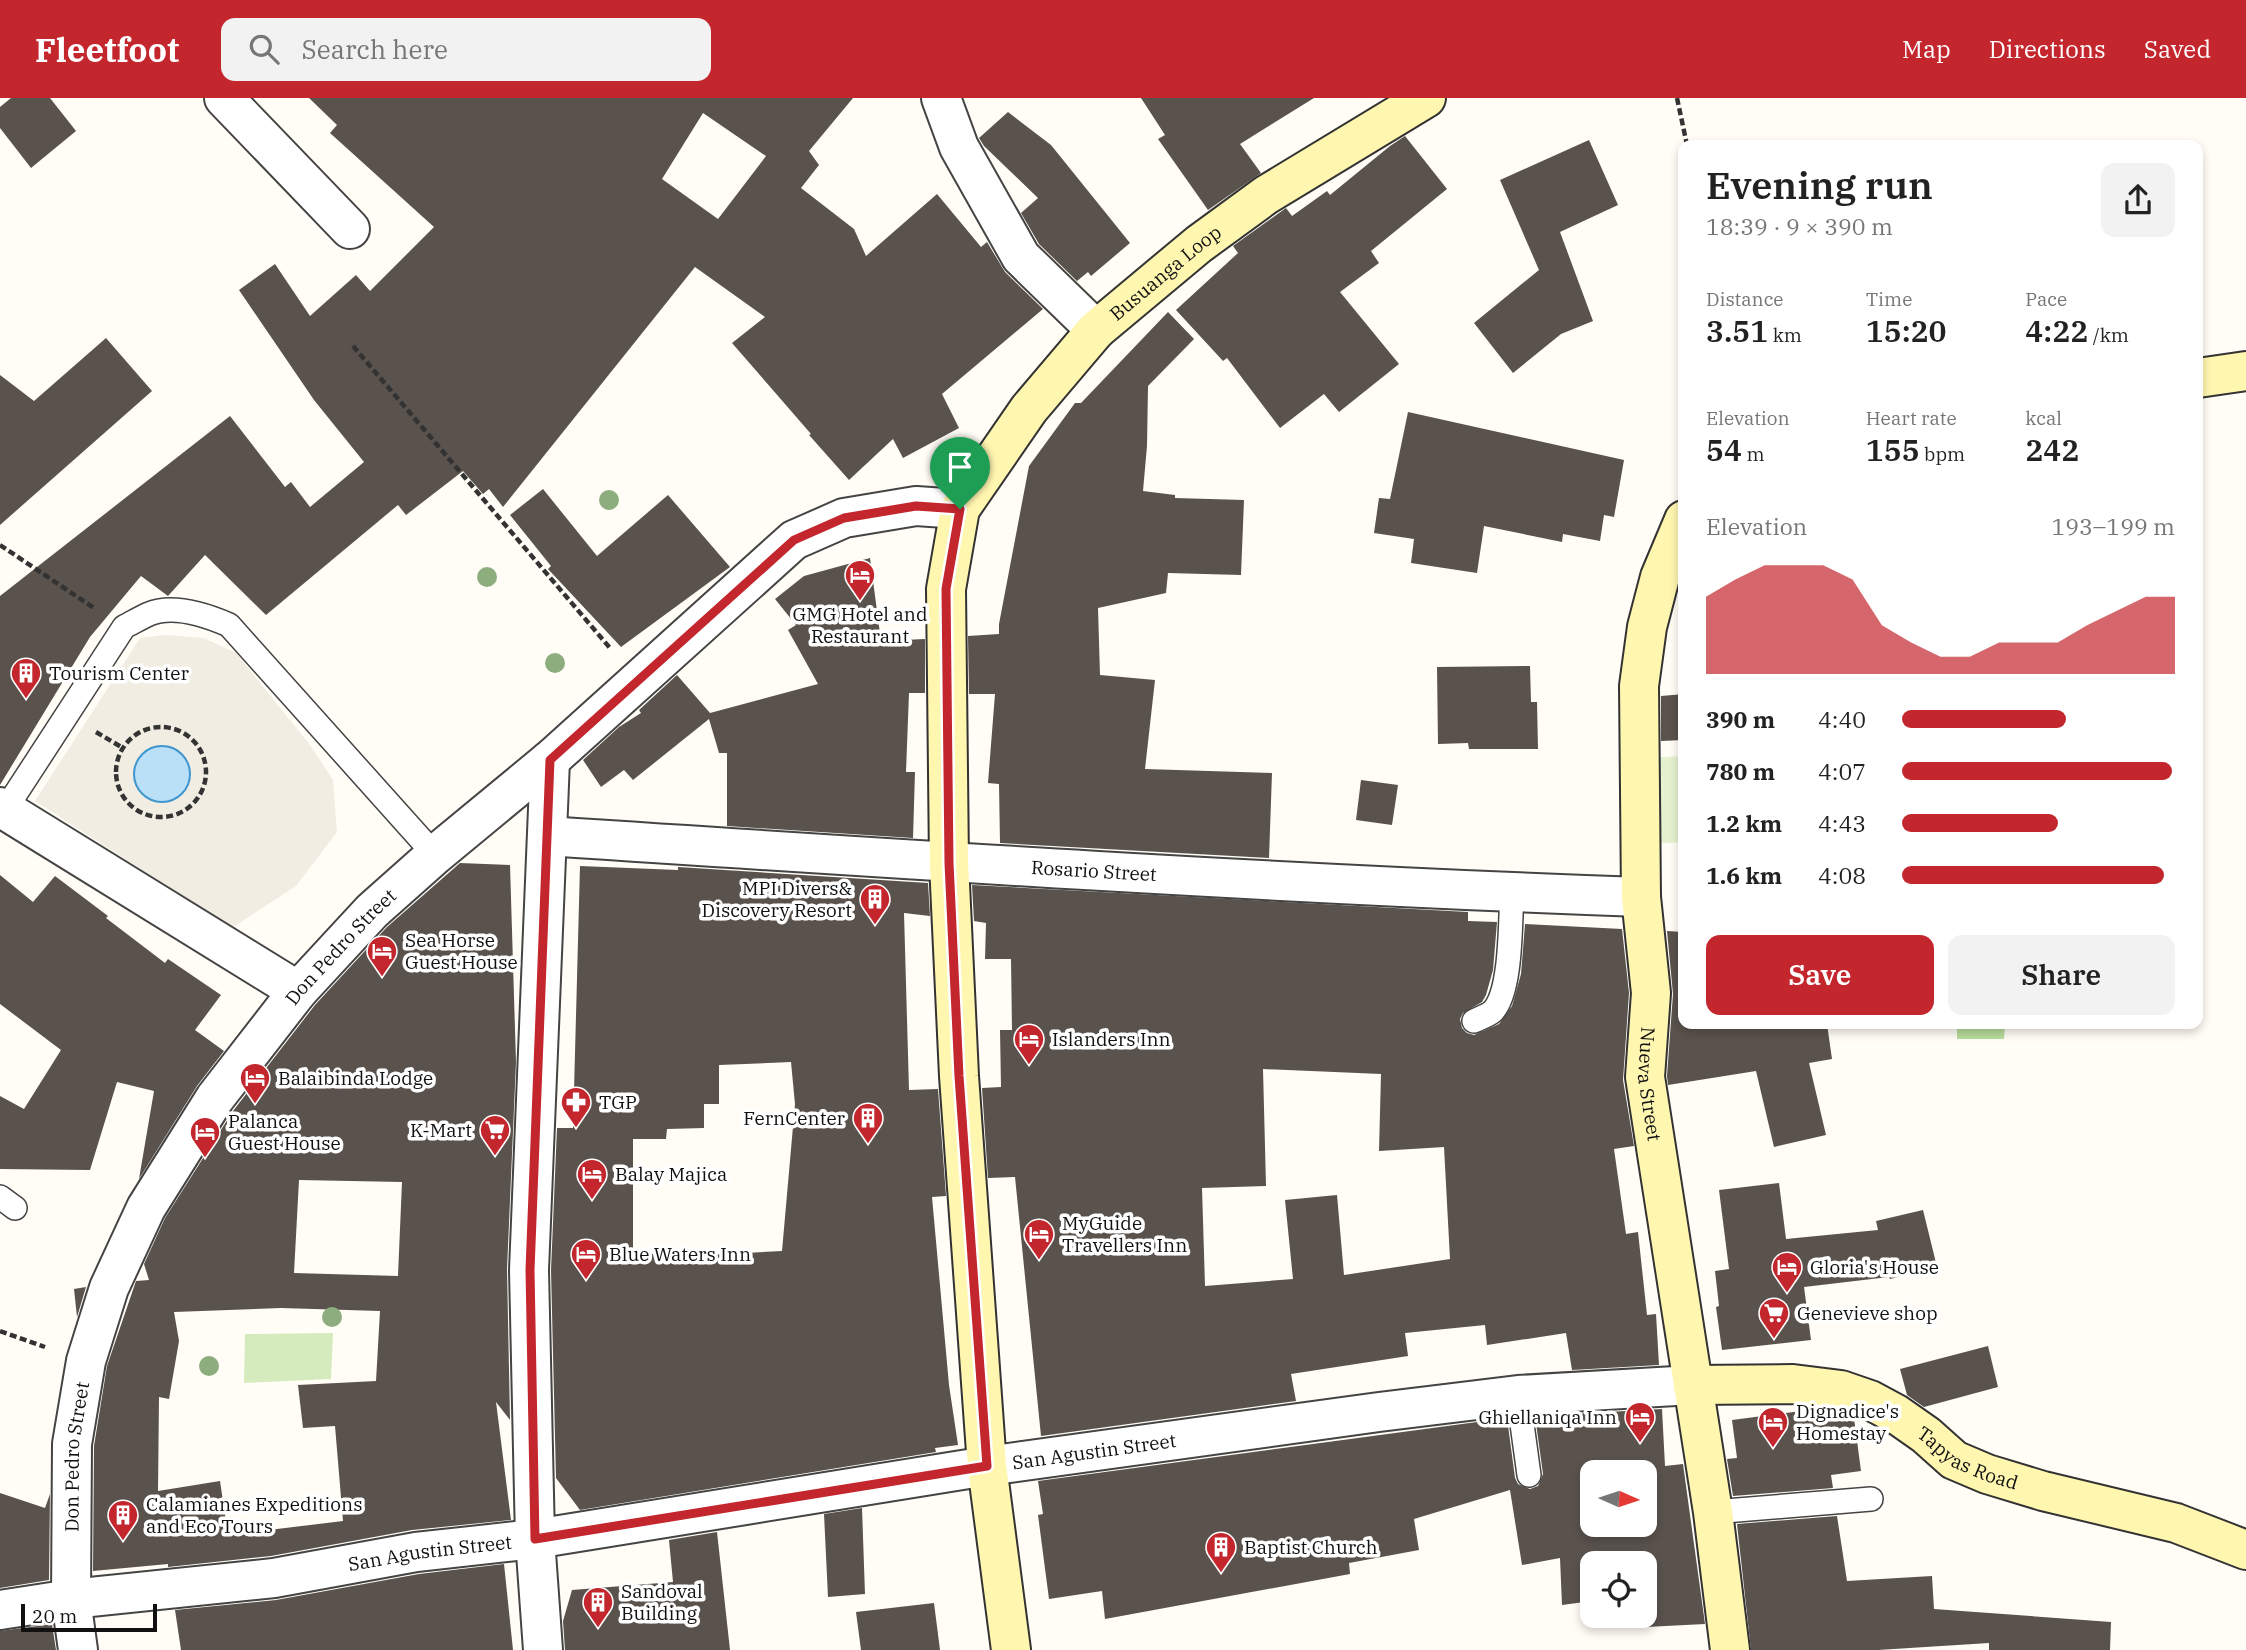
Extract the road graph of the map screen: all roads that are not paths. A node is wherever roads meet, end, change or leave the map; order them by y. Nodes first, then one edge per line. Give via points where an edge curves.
1 (224, 98) edge
2 (941, 98) edge
3 (1426, 98) edge
4 (350, 229) dead end
5 (1096, 330) junction
6 (2246, 371) edge
7 (2203, 377) edge
8 (960, 509) junction
9 (1678, 536) edge
10 (550, 760) junction
11 (3, 808) edge
12 (547, 836) junction
13 (435, 855) junction
14 (949, 863) junction
15 (1512, 892) junction
16 (1641, 897) junction
17 (298, 990) junction
18 (1474, 1021) dead end
19 (1693, 1385) junction
20 (1518, 1395) junction
21 (987, 1466) junction
22 (1529, 1475) dead end
23 (1871, 1499) dead end
24 (1713, 1512) junction
25 (535, 1539) junction
26 (2246, 1550) edge
27 (71, 1599) junction
28 (0, 1610) edge
29 (78, 1650) edge
30 (543, 1650) edge
31 (1011, 1650) edge
32 (1730, 1650) edge

1 - 4 street
2 - 5 street via 959,147 1021,257
3 - 5 street, Busuanga Loop via 1266,195
5 - 8 street, Busuanga Loop via 1029,409
6 - 7 street
8 - 10 street, Don Pedro Street via 916,506 844,518 794,540
8 - 14 street via 946,589
9 - 16 street, Nueva Street via 1647,627 1639,686
10 - 12 street
10 - 13 street, Don Pedro Street
11 - 13 lane via 124,627 151,613 169,610 229,625
11 - 17 street
12 - 14 street, Rosario Street
12 - 25 street via 530,1270
13 - 17 street, Don Pedro Street via 372,911
14 - 15 street, Rosario Street
14 - 21 street
15 - 16 street, Rosario Street
15 - 18 lane via 1506,984 1492,1012
16 - 19 street, Nueva Street via 1651,993 1645,1077
17 - 27 street, Don Pedro Street via 194,1131 146,1208 109,1288 86,1361 72,1444
19 - 20 street, San Agustin Street
19 - 24 street, Nueva Street
19 - 26 street, Tapyas Road via 1793,1384 1841,1390 1896,1413 1954,1460 1987,1474 2176,1522
20 - 21 street, San Agustin Street
20 - 22 lane
21 - 25 street, San Agustin Street
21 - 31 street
23 - 24 lane
24 - 32 street, Nueva Street
25 - 27 street, San Agustin Street via 416,1552 274,1578
25 - 30 street
27 - 28 street, San Agustin Street
27 - 29 street, Don Pedro Street

